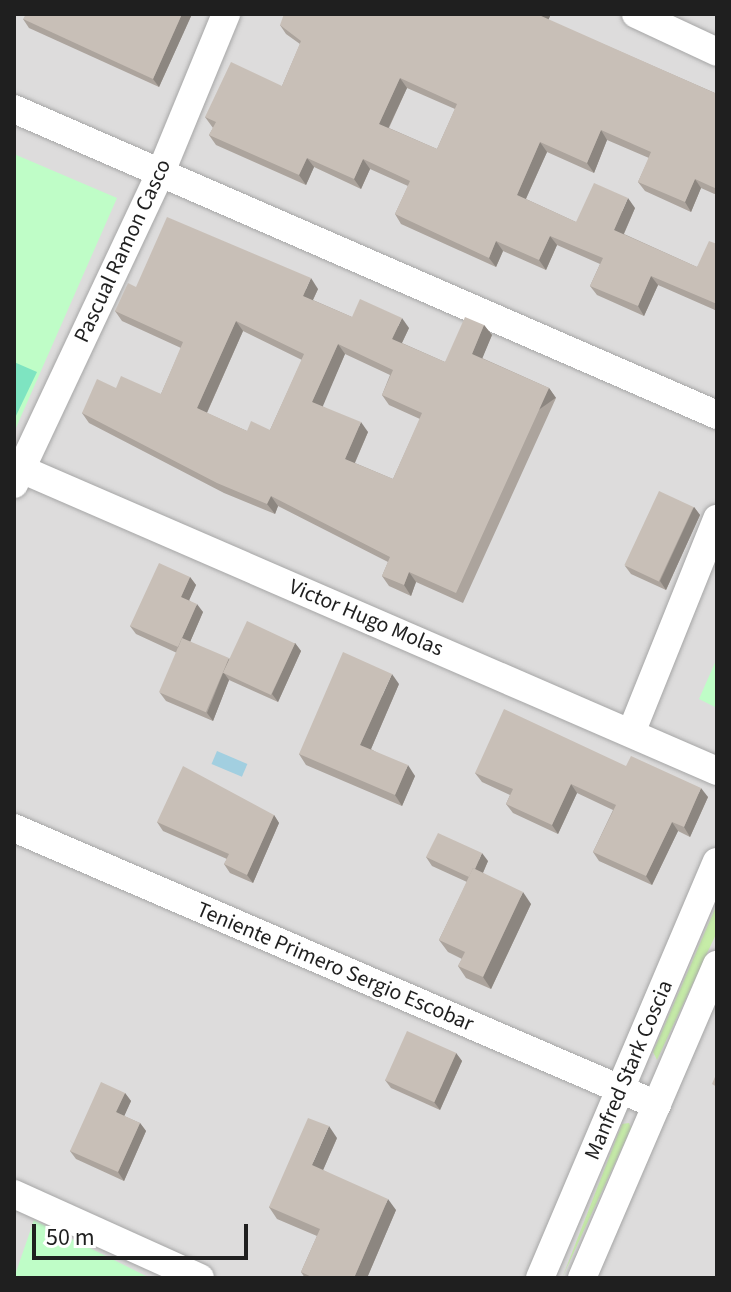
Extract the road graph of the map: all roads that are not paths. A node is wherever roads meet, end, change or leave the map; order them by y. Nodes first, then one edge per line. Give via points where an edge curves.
1 (226, 14) edge
2 (636, 14) edge
3 (717, 52) edge
4 (14, 109) edge
5 (161, 172) junction
6 (717, 415) edge
7 (16, 473) edge
8 (717, 519) edge
9 (631, 733) junction
10 (717, 771) edge
11 (14, 828) edge
12 (717, 862) edge
13 (717, 965) edge
14 (621, 1090) junction
15 (657, 1105) junction
16 (14, 1194) edge
17 (200, 1278) edge
18 (540, 1278) edge
19 (582, 1278) edge

1 - 5 street, Pascual Ramon Casco
2 - 3 street
4 - 5 street
5 - 6 street
5 - 7 street, Pascual Ramon Casco
7 - 9 street, Victor Hugo Molas
8 - 9 street
9 - 10 street, Victor Hugo Molas
11 - 14 street, Teniente Primero Sergio Escobar
12 - 14 street, Manfred Stark Coscia
13 - 15 street, Manfred Stark Coscia
14 - 15 street, Teniente Primero Sergio Escobar
14 - 18 street, Manfred Stark Coscia
15 - 19 street, Manfred Stark Coscia
16 - 17 street

